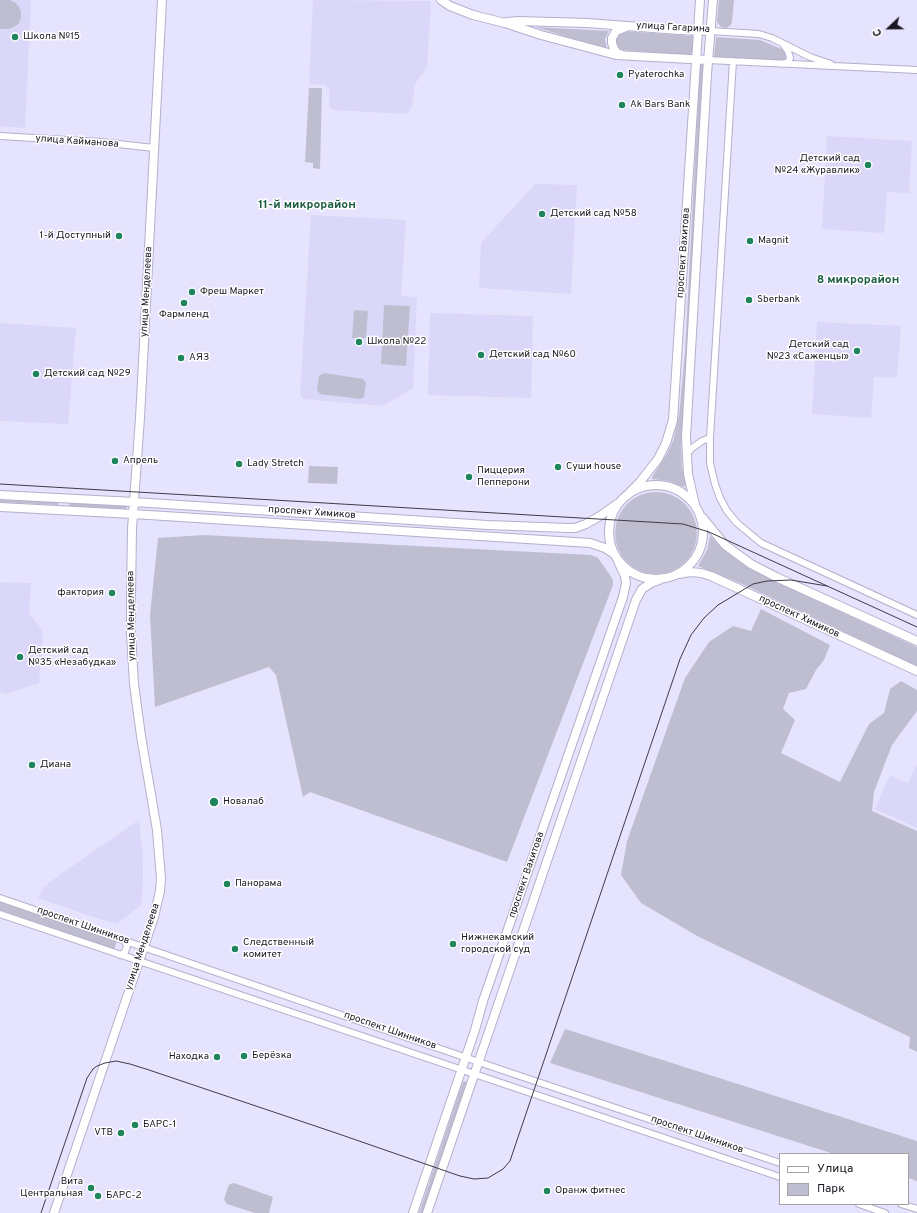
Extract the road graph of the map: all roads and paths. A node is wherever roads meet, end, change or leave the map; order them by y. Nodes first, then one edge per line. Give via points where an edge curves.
1 (162, 0) edge
2 (442, 0) edge
3 (700, 0) edge
4 (713, 0) edge
5 (505, 22) junction
6 (628, 26) junction
7 (698, 30) junction
8 (710, 30) junction
9 (781, 42) junction
10 (626, 56) junction
11 (696, 59) junction
12 (708, 60) junction
13 (733, 61) junction
14 (781, 64) junction
15 (834, 65) junction
16 (917, 70) edge
17 (0, 136) edge
18 (154, 148) junction
19 (710, 438) junction
20 (686, 455) junction
21 (630, 492) junction
22 (0, 495) edge
23 (76, 499) junction
24 (134, 502) junction
25 (617, 504) junction
26 (695, 504) junction
27 (0, 507) edge
28 (74, 511) junction
29 (277, 512) junction
30 (699, 512) junction
31 (133, 514) junction
32 (277, 524) junction
33 (616, 557) junction
34 (678, 574) junction
35 (659, 580) junction
36 (917, 615) edge
37 (917, 641) edge
38 (917, 671) edge
39 (0, 898) edge
40 (0, 914) edge
41 (125, 941) junction
42 (144, 947) junction
43 (120, 955) junction
44 (138, 962) junction
45 (348, 1017) junction
46 (344, 1030) junction
47 (466, 1057) junction
48 (479, 1062) junction
49 (461, 1070) junction
50 (475, 1075) junction
51 (606, 1104) junction
52 (602, 1117) junction
53 (779, 1163) edge
54 (779, 1177) edge
55 (862, 1205) edge
56 (904, 1205) edge
57 (917, 1209) edge
58 (54, 1213) edge
59 (413, 1213) edge
60 (427, 1213) edge
61 (885, 1213) edge

1 - 18 main road, улица Менделеева
2 - 5 main road, улица Гагарина via 473,15
3 - 7 main road, проспект Вахитова
4 - 8 main road, проспект Вахитова
5 - 6 main road, улица Гагарина
5 - 10 main road, улица Гагарина via 541,35
6 - 7 main road, улица Гагарина
6 - 10 main road via 616,31 612,40 615,51
7 - 8 main road, улица Гагарина
7 - 11 main road, проспект Вахитова
8 - 9 street, улица Гагарина via 759,34
8 - 12 main road, проспект Вахитова
9 - 14 street via 790,58 788,62
9 - 15 street, улица Гагарина via 810,57
10 - 11 main road, улица Гагарина
11 - 12 main road, улица Гагарина
11 - 21 main road, проспект Вахитова via 673,420 666,444 658,459
12 - 13 street, улица Гагарина
12 - 20 main road, проспект Вахитова
13 - 14 street, улица Гагарина
13 - 19 street
14 - 15 street, улица Гагарина
15 - 16 street, улица Гагарина
17 - 18 street, улица Кайманова
18 - 24 main road, улица Менделеева
19 - 20 street via 692,448
19 - 36 street via 710,463 720,498 737,523 754,538 772,549
20 - 26 main road, проспект Вахитова
21 - 25 main road, проспект Вахитова
21 - 26 main road, проспект Вахитова via 652,484 663,485 675,488
22 - 23 main road, проспект Химиков
23 - 24 main road, проспект Химиков
23 - 28 main road via 68,500 65,504 66,508
24 - 29 main road, проспект Химиков
24 - 31 main road, улица Менделеева
25 - 29 main road, проспект Химиков via 575,528
25 - 33 main road, проспект Вахитова via 608,526 609,542
26 - 30 main road, проспект Вахитова
27 - 28 main road, проспект Химиков
28 - 31 main road, проспект Химиков
29 - 32 main road
30 - 34 main road, проспект Вахитова via 703,529 700,548 695,559
30 - 37 main road via 725,545 751,564
31 - 32 main road, проспект Химиков
31 - 42 main road, улица Менделеева via 131,612 134,684 157,830 161,878 159,901
32 - 33 main road, проспект Химиков via 590,542 605,548
33 - 35 main road, проспект Вахитова via 635,575
33 - 47 main road, проспект Вахитова via 625,576 626,589 482,1001
34 - 35 main road, проспект Вахитова
34 - 38 main road, проспект Химиков via 690,572 711,576
35 - 48 main road, проспект Вахитова via 642,589 636,600
39 - 41 street, проспект Шинников
40 - 43 street, проспект Шинников
41 - 42 street, проспект Шинников
41 - 43 street via 125,952
42 - 44 main road, улица Менделеева
42 - 45 street, проспект Шинников
43 - 44 street, проспект Шинников
44 - 46 street, проспект Шинников
44 - 58 main road, улица Менделеева
45 - 46 street
45 - 47 street, проспект Шинников
46 - 49 street, проспект Шинников
47 - 48 street, проспект Шинников
47 - 49 main road, проспект Вахитова
48 - 50 main road, проспект Вахитова
48 - 51 street, проспект Шинников
49 - 50 street, проспект Шинников
49 - 59 main road, проспект Вахитова
50 - 52 street, проспект Шинников
50 - 60 main road, проспект Вахитова
51 - 52 street
51 - 53 street, проспект Шинников
52 - 54 street, проспект Шинников
55 - 61 street
56 - 57 street

